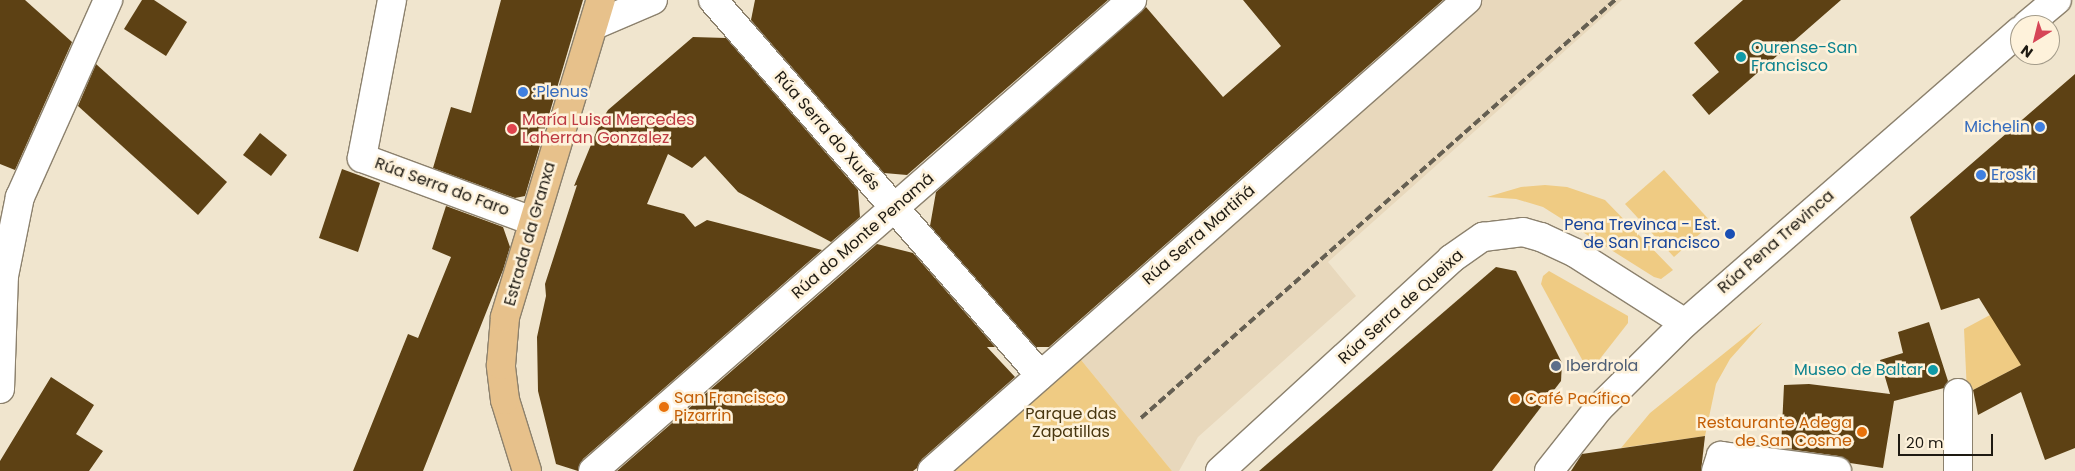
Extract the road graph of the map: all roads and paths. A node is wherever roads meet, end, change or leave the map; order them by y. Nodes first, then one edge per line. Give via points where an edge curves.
1 (108, 0) edge
2 (392, 0) edge
3 (653, 0) edge
4 (713, 0) edge
5 (1132, 0) edge
6 (1466, 0) edge
7 (2057, 0) edge
8 (598, 12) edge
9 (2039, 15) edge
10 (2010, 40) edge
11 (895, 209) junction
12 (532, 220) junction
13 (1685, 323) junction
14 (1040, 375) junction
15 (0, 389) edge
16 (1958, 393) dead end
17 (1718, 464) edge
18 (527, 471) edge
19 (593, 471) edge
20 (932, 471) edge
21 (1220, 471) edge
22 (1549, 471) edge
23 (1837, 471) edge
24 (1958, 471) edge

1 - 15 street via 20,197 4,276
2 - 12 street, Rúa Serra do Faro via 362,158
3 - 8 street
4 - 11 street, Rúa Serra do Xurés
5 - 11 street, Rúa do Monte Penamá
6 - 14 street, Rúa Serra Martiñá
7 - 9 street
8 - 12 main road, Estrada da Granxa
10 - 13 street, Rúa Pena Trevinca
11 - 14 street, Rúa Serra do Xurés
11 - 19 street, Rúa do Monte Penamá
12 - 18 main road, Estrada da Granxa via 505,317 501,365 505,400
13 - 21 street, Rúa Serra de Queixa via 1576,253 1541,237 1522,232 1483,237 1451,259
13 - 22 street, Rúa Pena Trevinca via 1599,408
14 - 20 street, Rúa Serra Martiñá
16 - 24 street
17 - 23 street

